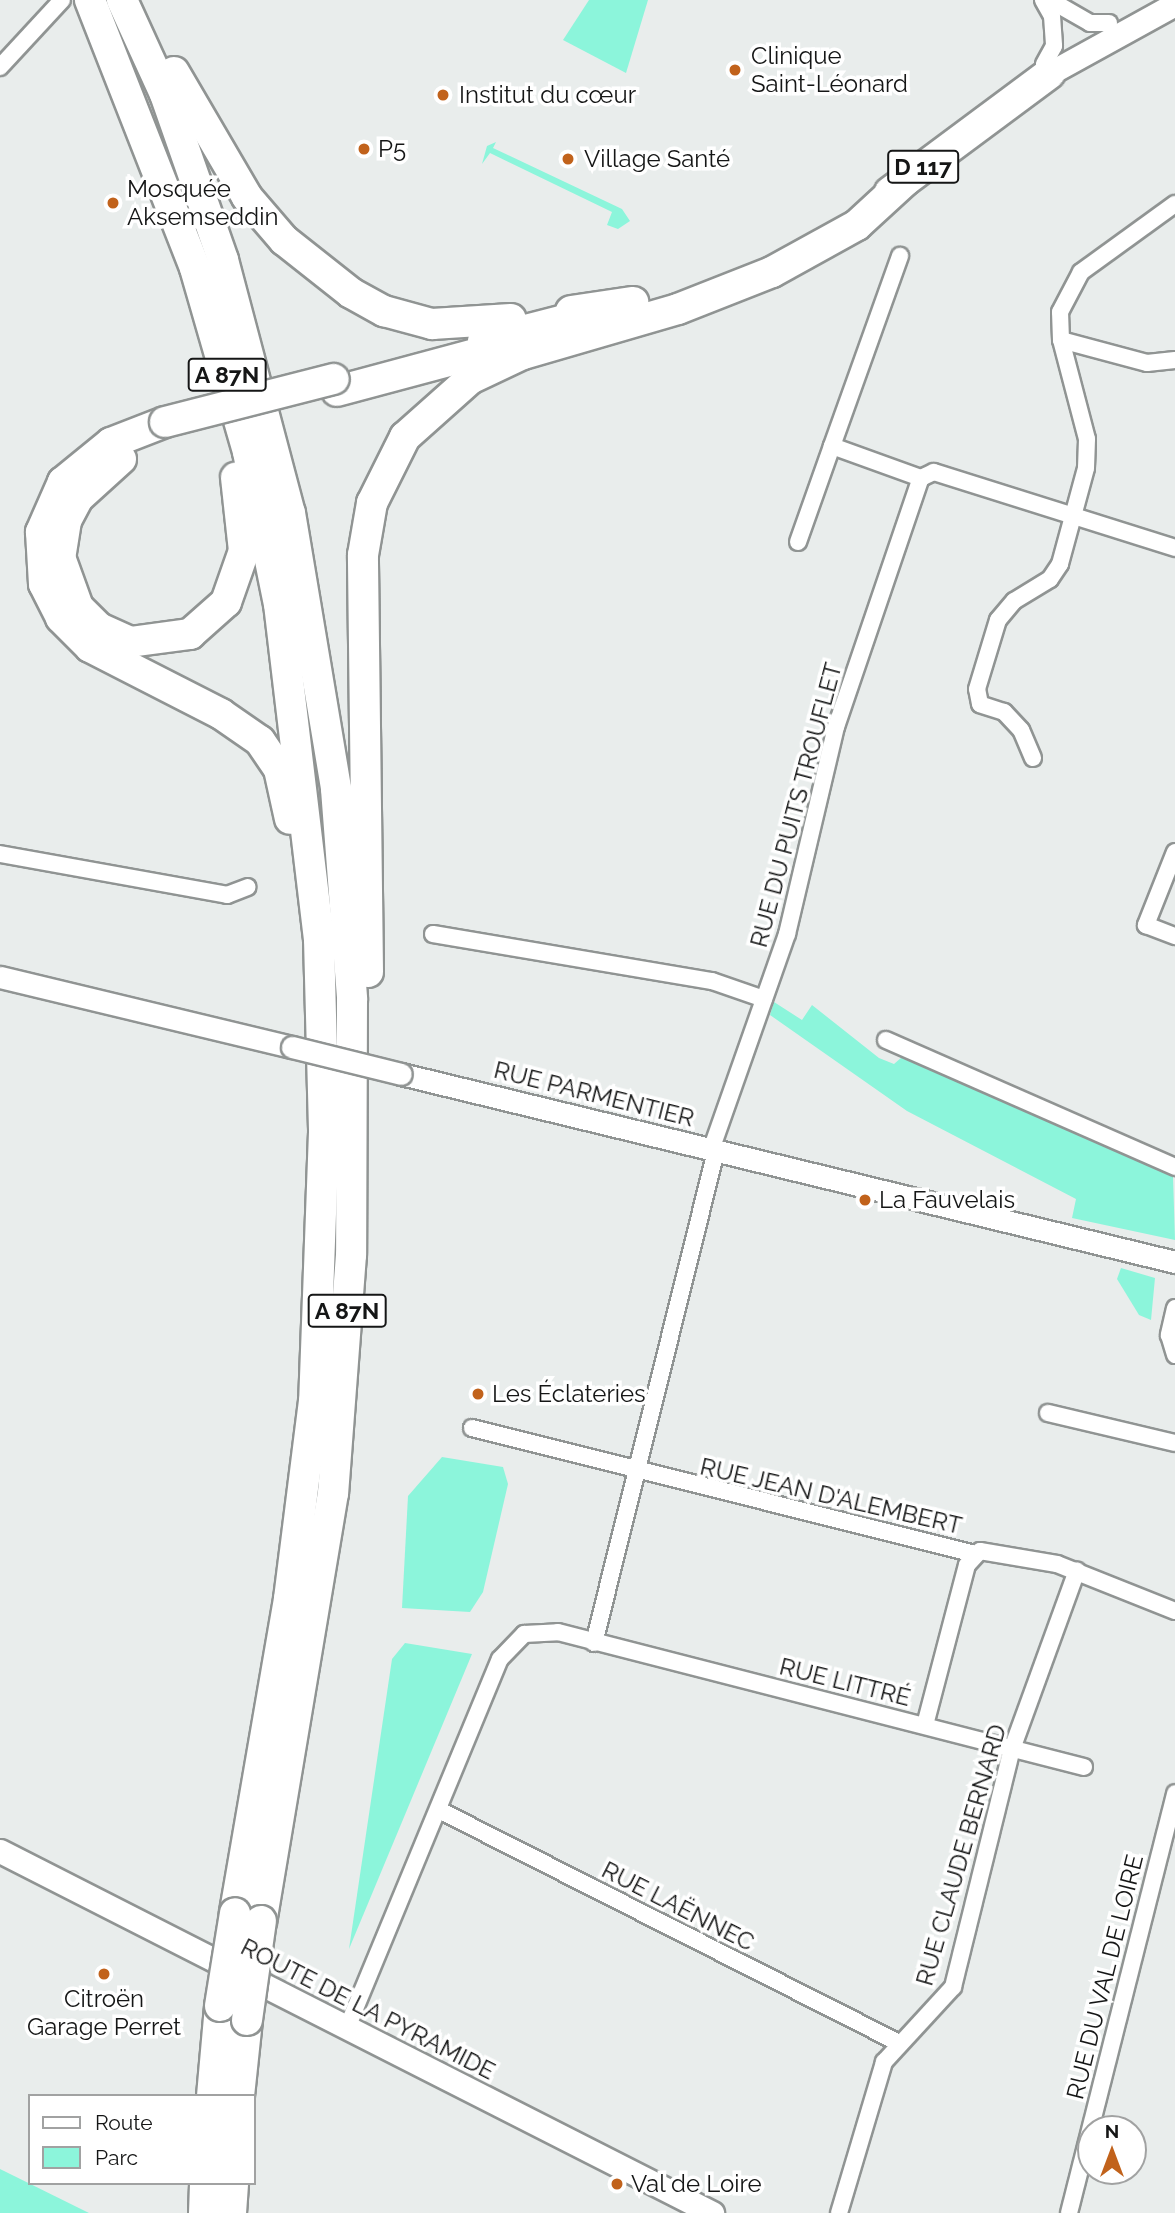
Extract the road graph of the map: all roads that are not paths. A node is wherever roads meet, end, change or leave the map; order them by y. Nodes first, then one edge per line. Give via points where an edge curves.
1 (62, 0) edge
2 (90, 0) edge
3 (122, 0) edge
4 (139, 0) edge
5 (1043, 0) edge
6 (1050, 0) edge
7 (1158, 0) edge
8 (1175, 4) edge
9 (1109, 23) junction
10 (0, 67) edge
11 (1047, 68) junction
12 (145, 128) junction
13 (906, 180) junction
14 (1175, 204) edge
15 (788, 248) junction
16 (900, 256) dead end
17 (633, 302) junction
18 (1061, 340) junction
19 (1175, 360) edge
20 (335, 385) junction
21 (167, 428) junction
22 (832, 446) junction
23 (924, 476) junction
24 (1071, 518) junction
25 (798, 542) dead end
26 (1175, 548) edge
27 (1033, 758) dead end
28 (1175, 852) edge
29 (0, 854) edge
30 (248, 887) dead end
31 (433, 934) dead end
32 (1175, 936) edge
33 (0, 977) edge
34 (764, 999) junction
35 (886, 1040) dead end
36 (713, 1151) junction
37 (1175, 1167) edge
38 (351, 1255) junction
39 (1175, 1262) edge
40 (1175, 1308) edge
41 (319, 1322) junction
42 (1175, 1354) edge
43 (1048, 1413) dead end
44 (472, 1428) dead end
45 (1175, 1443) edge
46 (637, 1470) junction
47 (975, 1554) junction
48 (1077, 1570) junction
49 (1175, 1611) edge
50 (594, 1643) junction
51 (925, 1725) junction
52 (1012, 1749) junction
53 (1084, 1767) dead end
54 (1175, 1793) edge
55 (439, 1810) junction
56 (0, 1851) edge
57 (248, 1917) junction
58 (347, 2028) junction
59 (897, 2042) junction
60 (212, 2094) edge
61 (239, 2094) edge
62 (205, 2185) edge
63 (233, 2185) edge
64 (204, 2213) edge
65 (231, 2213) edge
66 (712, 2213) edge
67 (839, 2213) edge
68 (1069, 2213) edge

1 - 10 street
2 - 12 highway, A 87N
3 - 38 highway, A 87N via 165,94 223,260 260,381 309,603 336,789 352,999
4 - 17 highway via 236,181 284,240 351,293 401,317 446,324
5 - 11 street via 1052,16 1054,46
6 - 9 street via 1090,23
7 - 9 main road, D 117
8 - 11 main road, D 117
9 - 11 main road, D 117
11 - 13 highway, D 117
11 - 15 highway, D 117
12 - 21 highway via 229,445 244,551 235,588 202,626 161,643 130,642 99,628 72,597 61,568 62,533 93,480
12 - 41 highway, A 87N via 195,268 248,452 285,645 319,939 324,1132
13 - 15 highway, D 117
13 - 38 highway via 857,225 772,272 678,309 523,354 470,379 416,423 384,471 363,555 366,1140
14 - 18 street via 1074,280 1060,313
15 - 17 highway
15 - 20 highway via 640,310
16 - 22 street
17 - 20 highway
18 - 19 street via 1147,363
18 - 24 street via 1087,447
20 - 21 highway
21 - 41 highway via 111,443 70,473 44,523 40,564 52,605 79,638 237,724 279,769 304,953
22 - 23 street
22 - 25 street
23 - 24 street
23 - 34 street, RUE DU PUITS TROUFLET via 836,727 807,860
24 - 26 street
24 - 27 street via 1050,579 1014,601 998,621 977,689 980,704 1004,712 1021,730
28 - 32 street via 1146,925
29 - 30 street via 227,895
31 - 34 street via 712,981
33 - 36 street, RUE PARMENTIER, bridge
34 - 36 street, RUE DU PUITS TROUFLET
35 - 37 street
36 - 39 street, RUE PARMENTIER
36 - 46 street, RUE DU PUITS TROUFLET
38 - 57 highway, A 87N via 333,1493
40 - 42 street via 1169,1335
41 - 57 highway, A 87N
43 - 45 street
44 - 46 street, RUE JEAN D'ALEMBERT
46 - 47 street, RUE JEAN D'ALEMBERT
46 - 50 street, RUE DU PUITS TROUFLET
47 - 48 street, RUE JEAN D'ALEMBERT via 986,1550
47 - 51 street
48 - 49 street, RUE JEAN D'ALEMBERT
48 - 52 street, RUE CLAUDE BERNARD
50 - 51 street, RUE LITTRÉ
50 - 55 street, RUE LITTRÉ via 544,1630 509,1644
51 - 52 street, RUE LITTRÉ
52 - 53 street, RUE LITTRÉ
52 - 59 street, RUE CLAUDE BERNARD via 953,1987 942,2005
54 - 68 street, RUE DU VAL DE LOIRE
55 - 58 street, RUE LITTRÉ
55 - 59 street, RUE LAËNNEC
56 - 58 main road, ROUTE DE LA PYRAMIDE
57 - 60 highway, A 87N, bridge via 220,2006
57 - 61 highway, A 87N, bridge via 247,2020
58 - 66 main road, ROUTE DE LA PYRAMIDE
59 - 67 street, RUE CLAUDE BERNARD via 884,2062
62 - 64 highway
63 - 65 highway

